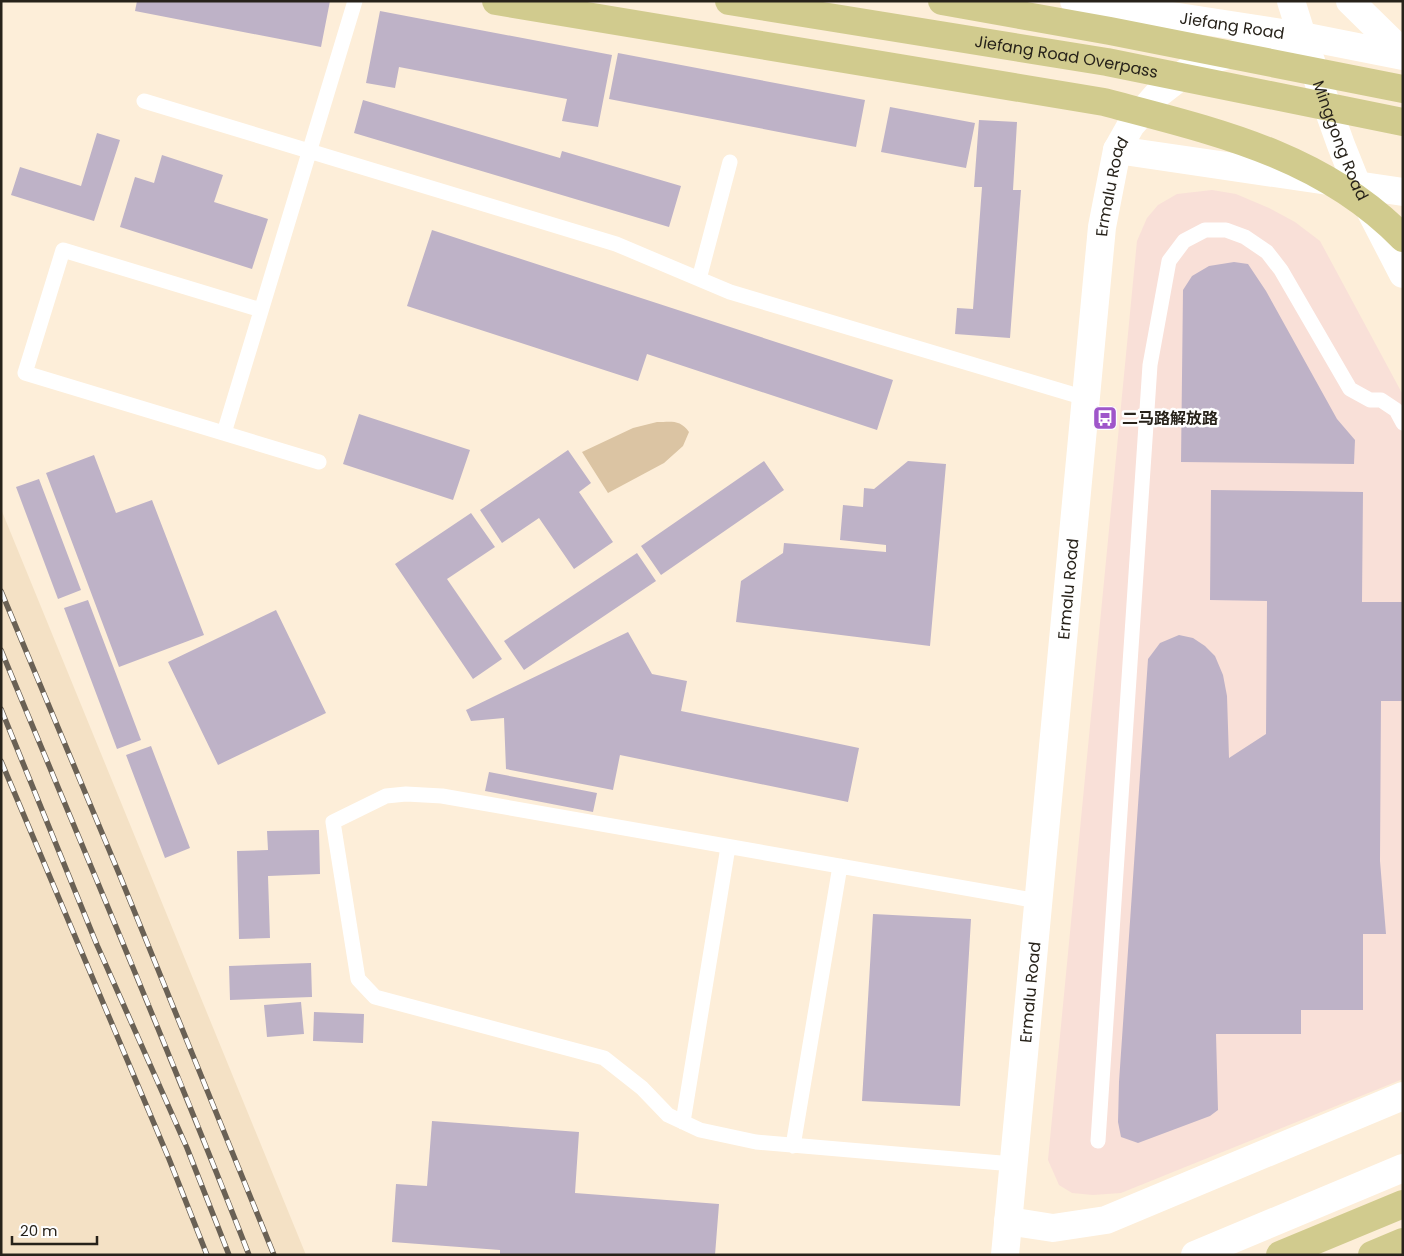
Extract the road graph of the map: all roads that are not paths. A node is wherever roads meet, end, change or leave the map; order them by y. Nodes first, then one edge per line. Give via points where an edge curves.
1 (355, 1) edge
2 (496, 1) edge
3 (729, 1) edge
4 (942, 1) edge
5 (1074, 1) edge
6 (1291, 1) edge
7 (1350, 1) edge
8 (1302, 36) junction
9 (1403, 54) edge
10 (1403, 89) edge
11 (144, 101) dead end
12 (1403, 122) edge
13 (1118, 150) junction
14 (310, 151) junction
15 (730, 162) dead end
16 (1356, 185) junction
17 (1403, 192) edge
18 (1403, 238) edge
19 (1403, 274) edge
20 (698, 279) junction
21 (261, 310) junction
22 (1085, 398) junction
23 (1403, 423) edge
24 (224, 433) junction
25 (319, 462) dead end
26 (728, 846) junction
27 (840, 866) junction
28 (1038, 901) junction
29 (1403, 1096) edge
30 (683, 1122) junction
31 (1098, 1141) dead end
32 (793, 1146) junction
33 (1013, 1164) junction
34 (1403, 1168) edge
35 (1403, 1204) edge
36 (1008, 1221) junction
37 (1403, 1242) edge
38 (1005, 1255) edge
39 (1195, 1255) edge
40 (1280, 1255) edge
41 (1372, 1255) edge

1 - 14 lane
2 - 18 main road via 1104,102 1193,125 1248,143 1322,176 1352,194
3 - 12 main road, Jiefang Road Overpass via 1107,62
4 - 10 main road, Jiefang Road Overpass
5 - 8 street, Jiefang Road
6 - 8 street, Minggong Road
7 - 9 street
8 - 9 street, Jiefang Road
8 - 13 street, Ermalu Road via 1198,63 1158,94 1131,125
8 - 16 street, Minggong Road
11 - 14 lane
13 - 16 street
13 - 22 street, Ermalu Road via 1102,227
14 - 20 lane via 616,244
14 - 21 lane
15 - 20 lane
16 - 17 street
16 - 19 street, Minggong Road
20 - 22 lane via 730,292
21 - 24 lane
21 - 24 lane via 63,250 25,373
22 - 28 street, Ermalu Road
23 - 31 lane via 1396,410 1381,400 1370,400 1350,389 1281,270 1267,252 1226,230 1205,230 1184,241 1169,260 1150,365
24 - 25 lane
26 - 27 lane
26 - 30 lane
26 - 30 lane via 442,796 386,796 333,822 358,979 375,997 604,1058 642,1088 668,1115
27 - 28 lane
27 - 32 lane
28 - 33 street, Ermalu Road
29 - 36 street via 1106,1220 1053,1228
30 - 32 lane via 700,1130
32 - 33 lane
33 - 36 street, Ermalu Road
34 - 39 street
35 - 40 main road
36 - 38 street, Ermalu Road
37 - 41 main road

